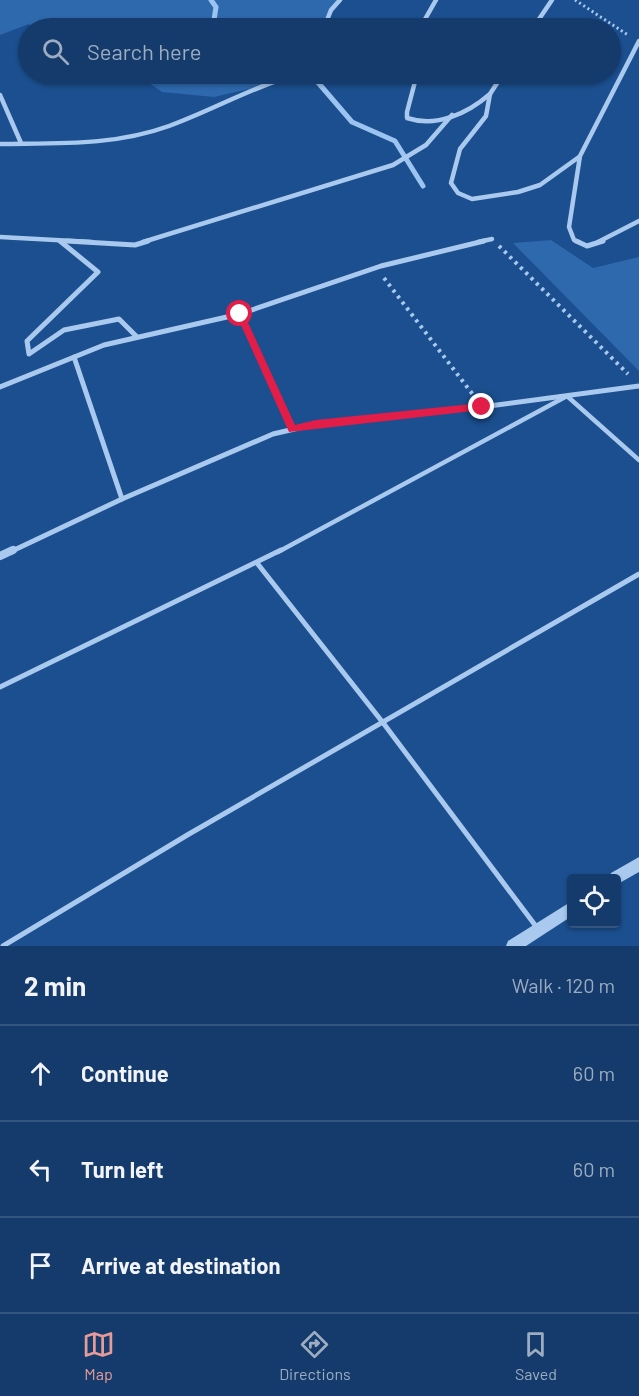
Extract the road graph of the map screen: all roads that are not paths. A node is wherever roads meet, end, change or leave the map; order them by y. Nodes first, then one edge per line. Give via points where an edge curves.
1 (340, 0) edge
2 (436, 0) edge
3 (552, 0) edge
4 (328, 18) edge
5 (426, 18) edge
6 (540, 18) edge
7 (639, 41) edge
8 (621, 76) edge
9 (263, 84) edge
10 (416, 84) edge
11 (496, 84) edge
12 (617, 84) edge
13 (490, 94) junction
14 (0, 95) edge
15 (452, 115) junction
16 (21, 143) junction
17 (0, 144) edge
18 (580, 156) junction
19 (639, 221) edge
20 (0, 237) edge
21 (492, 240) road end
22 (60, 241) junction
23 (137, 337) junction
24 (74, 357) junction
25 (639, 386) edge
26 (0, 387) edge
27 (567, 396) junction
28 (639, 460) edge
29 (122, 499) junction
30 (0, 556) edge
31 (256, 563) junction
32 (639, 574) edge
33 (0, 687) edge
34 (384, 724) junction
35 (639, 864) edge
36 (621, 876) edge
37 (567, 911) edge
38 (538, 929) junction
39 (3, 946) edge
40 (513, 946) edge

1 - 4 street
2 - 5 street
3 - 6 street
7 - 8 street
9 - 16 street via 169,126 126,138
10 - 15 street via 407,118 414,122
11 - 13 street
12 - 18 street
13 - 15 street via 471,109
13 - 18 street via 486,116 460,149 453,170 451,183 458,193 472,199 518,192 540,185
14 - 16 street
15 - 22 street via 426,146 393,165 307,194 135,245
16 - 17 street
18 - 19 street via 569,228 574,240 587,246
20 - 22 street
21 - 23 street via 377,268 240,314
22 - 23 street via 98,272 27,340 29,354 64,330 119,319
23 - 24 street
24 - 26 street
24 - 29 street
25 - 27 street
27 - 28 lane
27 - 29 street via 292,429
27 - 31 lane
29 - 30 street
31 - 33 lane
31 - 34 lane
32 - 34 lane
34 - 38 lane
34 - 39 lane via 189,834
35 - 36 street
37 - 38 street
38 - 40 street

